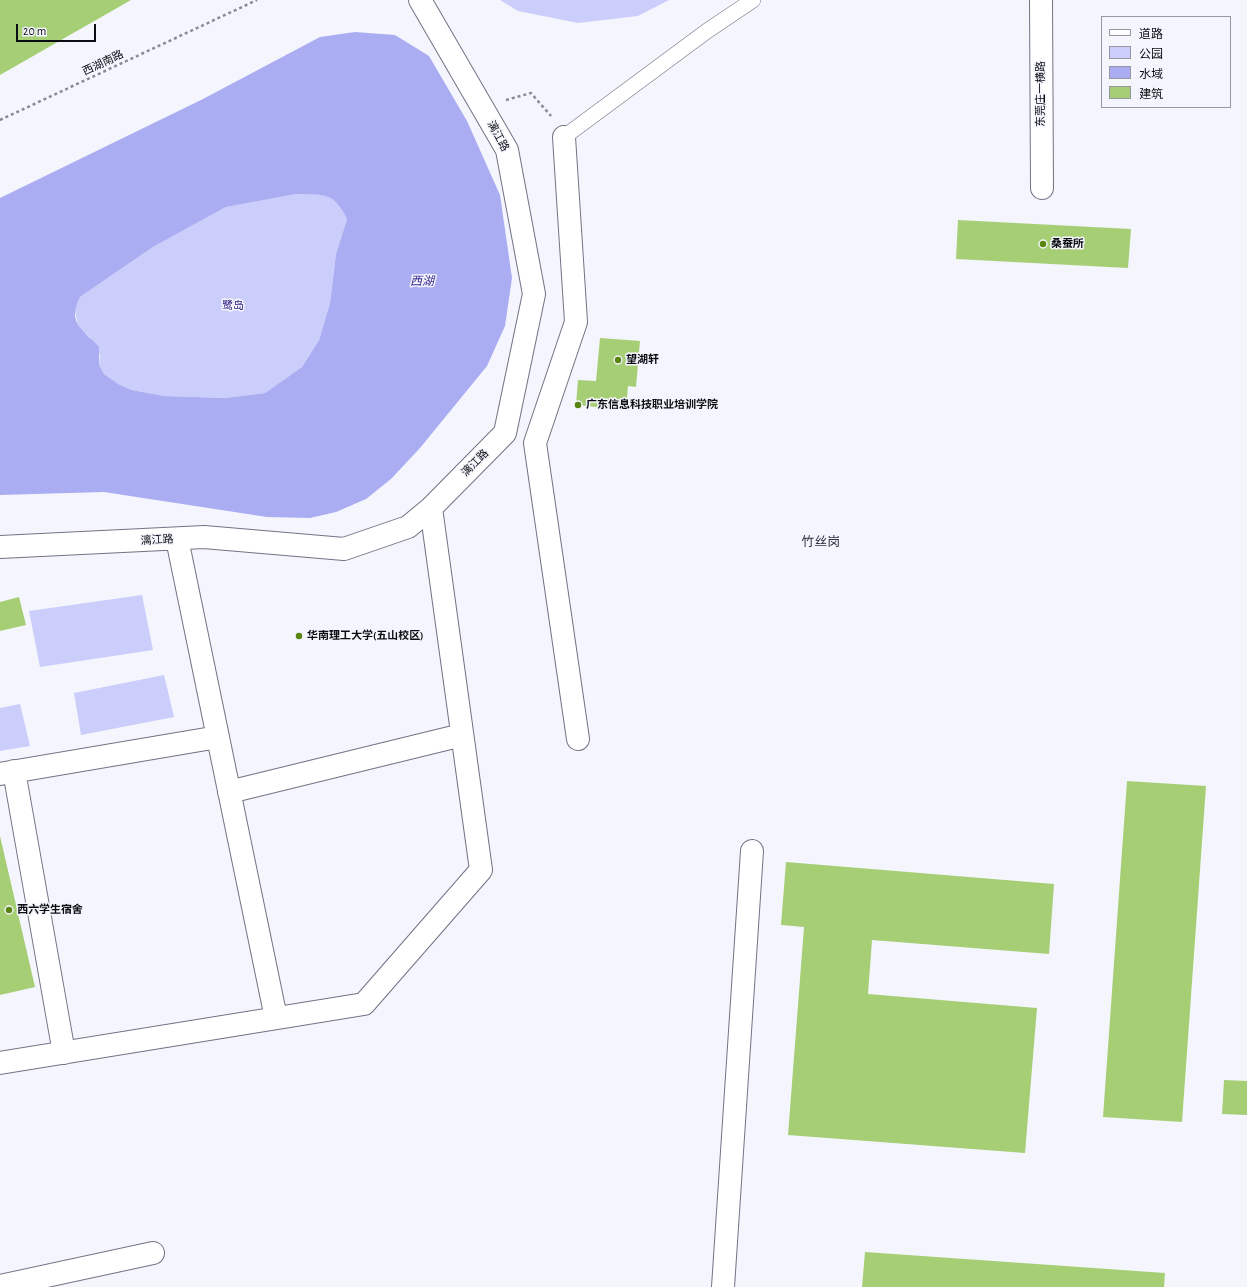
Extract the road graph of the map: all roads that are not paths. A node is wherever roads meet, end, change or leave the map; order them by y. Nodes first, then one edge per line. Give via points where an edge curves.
1 (420, 0) edge
2 (753, 0) edge
3 (1041, 0) edge
4 (564, 137) joint
5 (1042, 188) dead end
6 (431, 508) junction
7 (177, 539) junction
8 (0, 547) edge
9 (462, 734) junction
10 (218, 737) junction
11 (578, 739) dead end
12 (7, 772) edge
13 (229, 792) junction
14 (752, 851) dead end
15 (276, 1018) junction
16 (64, 1053) junction
17 (0, 1063) edge
18 (153, 1253) dead end
19 (0, 1286) edge
20 (723, 1287) edge

1 - 6 street, 漓江路 via 507,150 534,294 505,434
2 - 4 lane
3 - 5 street, 东莞庄一横路
4 - 11 street via 576,322 535,443
6 - 7 street, 漓江路 via 408,527 344,550 204,538
6 - 9 street
7 - 8 street, 漓江路
7 - 10 street
9 - 13 street
9 - 15 street via 481,870 364,1004
10 - 12 street
10 - 13 street
12 - 16 street
13 - 15 street
14 - 20 street
15 - 16 street
16 - 17 street
18 - 19 street

